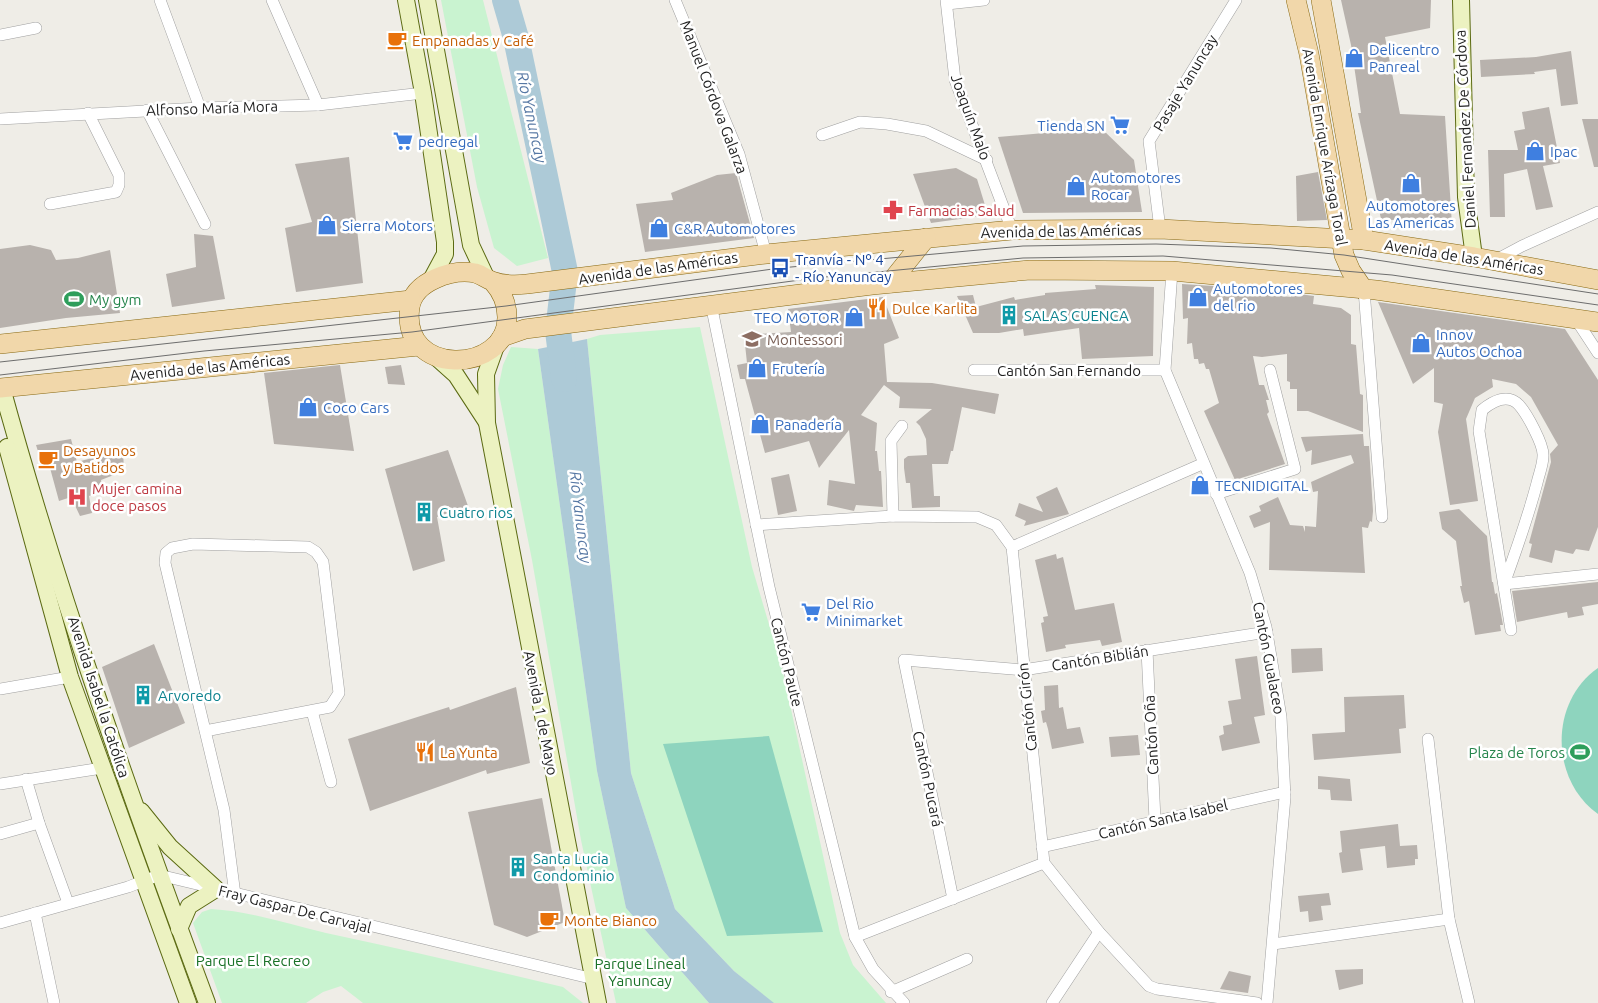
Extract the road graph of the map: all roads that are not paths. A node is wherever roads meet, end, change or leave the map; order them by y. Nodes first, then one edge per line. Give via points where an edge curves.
1 (160, 0) edge
2 (272, 0) edge
3 (406, 0) edge
4 (427, 0) edge
5 (675, 0) edge
6 (984, 0) edge
7 (1236, 0) edge
8 (1296, 0) edge
9 (1320, 0) edge
10 (1461, 0) edge
11 (947, 2) edge
12 (36, 28) dead end
13 (0, 34) edge
14 (423, 93) junction
15 (318, 105) junction
16 (200, 108) junction
17 (147, 110) junction
18 (88, 113) junction
19 (0, 119) edge
20 (822, 134) dead end
21 (987, 160) junction
22 (50, 204) dead end
23 (1598, 212) edge
24 (205, 224) dead end
25 (1160, 229) junction
26 (1012, 230) junction
27 (926, 238) junction
28 (1341, 239) junction
29 (1364, 240) junction
30 (766, 254) junction
31 (1474, 257) junction
32 (1494, 261) junction
33 (1172, 270) junction
34 (490, 280) junction
35 (1598, 280) edge
36 (430, 282) junction
37 (890, 283) junction
38 (1364, 290) junction
39 (411, 300) junction
40 (711, 304) junction
41 (1574, 317) junction
42 (1598, 322) edge
43 (500, 340) junction
44 (0, 344) edge
45 (419, 346) junction
46 (1598, 353) edge
47 (437, 358) junction
48 (974, 370) dead end
49 (1165, 370) junction
50 (1270, 370) dead end
51 (1, 388) edge
52 (0, 423) edge
53 (487, 423) junction
54 (902, 426) dead end
55 (1202, 464) junction
56 (1216, 494) junction
57 (893, 516) junction
58 (1382, 517) dead end
59 (756, 525) junction
60 (1012, 548) junction
61 (1598, 574) edge
62 (1504, 584) junction
63 (1511, 630) dead end
64 (1267, 632) junction
65 (1147, 650) junction
66 (904, 660) joint
67 (1023, 670) junction
68 (70, 677) junction
69 (0, 689) edge
70 (312, 711) junction
71 (205, 731) junction
72 (1428, 739) dead end
73 (102, 768) junction
74 (26, 779) junction
75 (331, 782) dead end
76 (0, 784) edge
77 (1285, 792) junction
78 (134, 804) junction
79 (1155, 820) junction
80 (38, 823) junction
81 (0, 834) edge
82 (1042, 847) junction
83 (1044, 863) junction
84 (159, 876) junction
85 (143, 881) junction
86 (216, 889) junction
87 (236, 895) junction
88 (953, 899) junction
89 (68, 903) junction
90 (35, 913) junction
91 (1449, 919) junction
92 (0, 923) edge
93 (179, 928) junction
94 (1099, 932) junction
95 (855, 937) junction
96 (1273, 944) junction
97 (967, 958) dead end
98 (594, 979) junction
99 (891, 992) junction
100 (54, 1003) edge
101 (188, 1003) edge
102 (207, 1003) edge
103 (598, 1003) edge
104 (904, 1003) edge
105 (1052, 1003) edge
106 (1257, 1003) edge
107 (1267, 1003) edge
108 (1469, 1003) edge

1 - 16 street
2 - 15 street
3 - 14 main road
4 - 34 main road via 469,236 475,258
5 - 30 street, Manuel Córdova Galarza via 739,154
6 - 11 street
7 - 25 street, Pasaje Yanuncay via 1150,141
8 - 28 main road, Avenida Enrique Arízaga Toral
9 - 29 main road, Avenida Enrique Arízaga Toral
10 - 31 main road, Daniel Fernandez De Córdova via 1466,197
11 - 21 street, Joaquín Malo via 954,80
12 - 13 street
14 - 15 street, Alfonso María Mora
14 - 36 main road via 445,242 444,254
15 - 16 street, Alfonso María Mora
16 - 17 street, Alfonso María Mora
17 - 18 street, Alfonso María Mora
17 - 24 street
18 - 19 street, Alfonso María Mora
18 - 22 street via 119,174 119,185 116,192
20 - 21 street via 860,122 887,124 926,131
21 - 26 street, Joaquín Malo
23 - 32 street
25 - 26 main road, Avenida de las Américas
25 - 28 main road, Avenida de las Américas
26 - 27 main road, Avenida de las Américas
27 - 30 main road, Avenida de las Américas
27 - 37 main road
28 - 29 main road, Avenida de las Américas
28 - 38 main road, Avenida Enrique Arízaga Toral via 1351,271
29 - 31 main road, Avenida de las Américas
30 - 34 main road, Avenida de las Américas via 527,284
31 - 32 main road, Avenida de las Américas
32 - 35 main road, Avenida de las Américas
33 - 37 main road via 1030,270
33 - 38 main road
33 - 49 street, Cantón Gualaceo
34 - 36 main road, Avenida de las Américas via 471,273 454,274
34 - 43 main road via 503,296 506,306 507,320
36 - 39 main road, Avenida de las Américas
37 - 40 main road
38 - 41 main road
38 - 58 street
39 - 44 main road
39 - 45 main road via 410,324
40 - 43 main road via 525,329
40 - 59 street, Cantón Paute
41 - 42 main road
41 - 46 street
43 - 47 main road via 485,353 464,360
43 - 53 main road, Avenida 1 de Mayo via 486,374
45 - 47 main road
45 - 51 main road, Avenida de las Américas
47 - 53 main road, Avenida 1 de Mayo via 456,375
48 - 49 street, Cantón San Fernando
49 - 55 street, Cantón Gualaceo
50 - 56 street via 1295,469
51 - 78 main road, Avenida Isabel la Católica via 38,516
52 - 68 main road, Avenida Isabel la Católica
53 - 98 main road, Avenida 1 de Mayo
54 - 57 street via 891,441
55 - 56 street, Cantón Gualaceo
55 - 60 street
56 - 64 street, Cantón Gualaceo via 1247,564
57 - 59 street, Cantón Girón
57 - 60 street, Cantón Girón via 984,518 998,527
59 - 95 street, Cantón Paute via 768,587
60 - 67 street, Cantón Girón
61 - 62 street
62 - 62 street via 1528,517 1543,456 1524,412 1514,400 1507,399 1498,400 1482,410 1479,431
62 - 63 street
64 - 65 street, Cantón Biblián
64 - 77 street, Cantón Gualaceo via 1281,717
65 - 67 street, Cantón Biblián
65 - 79 street, Cantón Oña
66 - 67 street, Cantón Biblián
66 - 88 street, Cantón Pucará
67 - 82 street, Cantón Girón
68 - 69 street
68 - 73 main road, Avenida Isabel la Católica
70 - 71 street
70 - 71 street via 330,707 339,693 323,562 316,552 308,547 193,544 172,548 166,554 165,563
70 - 75 street
71 - 87 street via 224,810
72 - 91 street
73 - 74 street
73 - 85 main road, Avenida Isabel la Católica
74 - 76 street
74 - 80 street
77 - 79 street, Cantón Santa Isabel
77 - 96 street, Cantón Gualaceo
78 - 84 main road, Avenida Isabel la Católica
78 - 86 main road via 170,847
79 - 82 street, Cantón Santa Isabel
80 - 81 street
80 - 89 street
82 - 83 street, Cantón Girón
83 - 88 street
83 - 94 street
84 - 85 street
84 - 86 street, Fray Gaspar De Carvajal
84 - 93 main road, Avenida Isabel la Católica
85 - 89 street
85 - 101 main road, Avenida Isabel la Católica
86 - 87 street, Fray Gaspar De Carvajal
86 - 93 main road via 189,906
87 - 98 street, Fray Gaspar De Carvajal
88 - 95 street
89 - 90 street
90 - 92 street
90 - 100 street
91 - 96 street
91 - 108 street
93 - 102 main road, Avenida Isabel la Católica
94 - 105 street
94 - 106 street via 1153,988
95 - 99 street, Cantón Paute
96 - 107 street, Cantón Gualaceo
97 - 99 street
98 - 103 main road, Avenida 1 de Mayo
99 - 104 street, Cantón Paute

